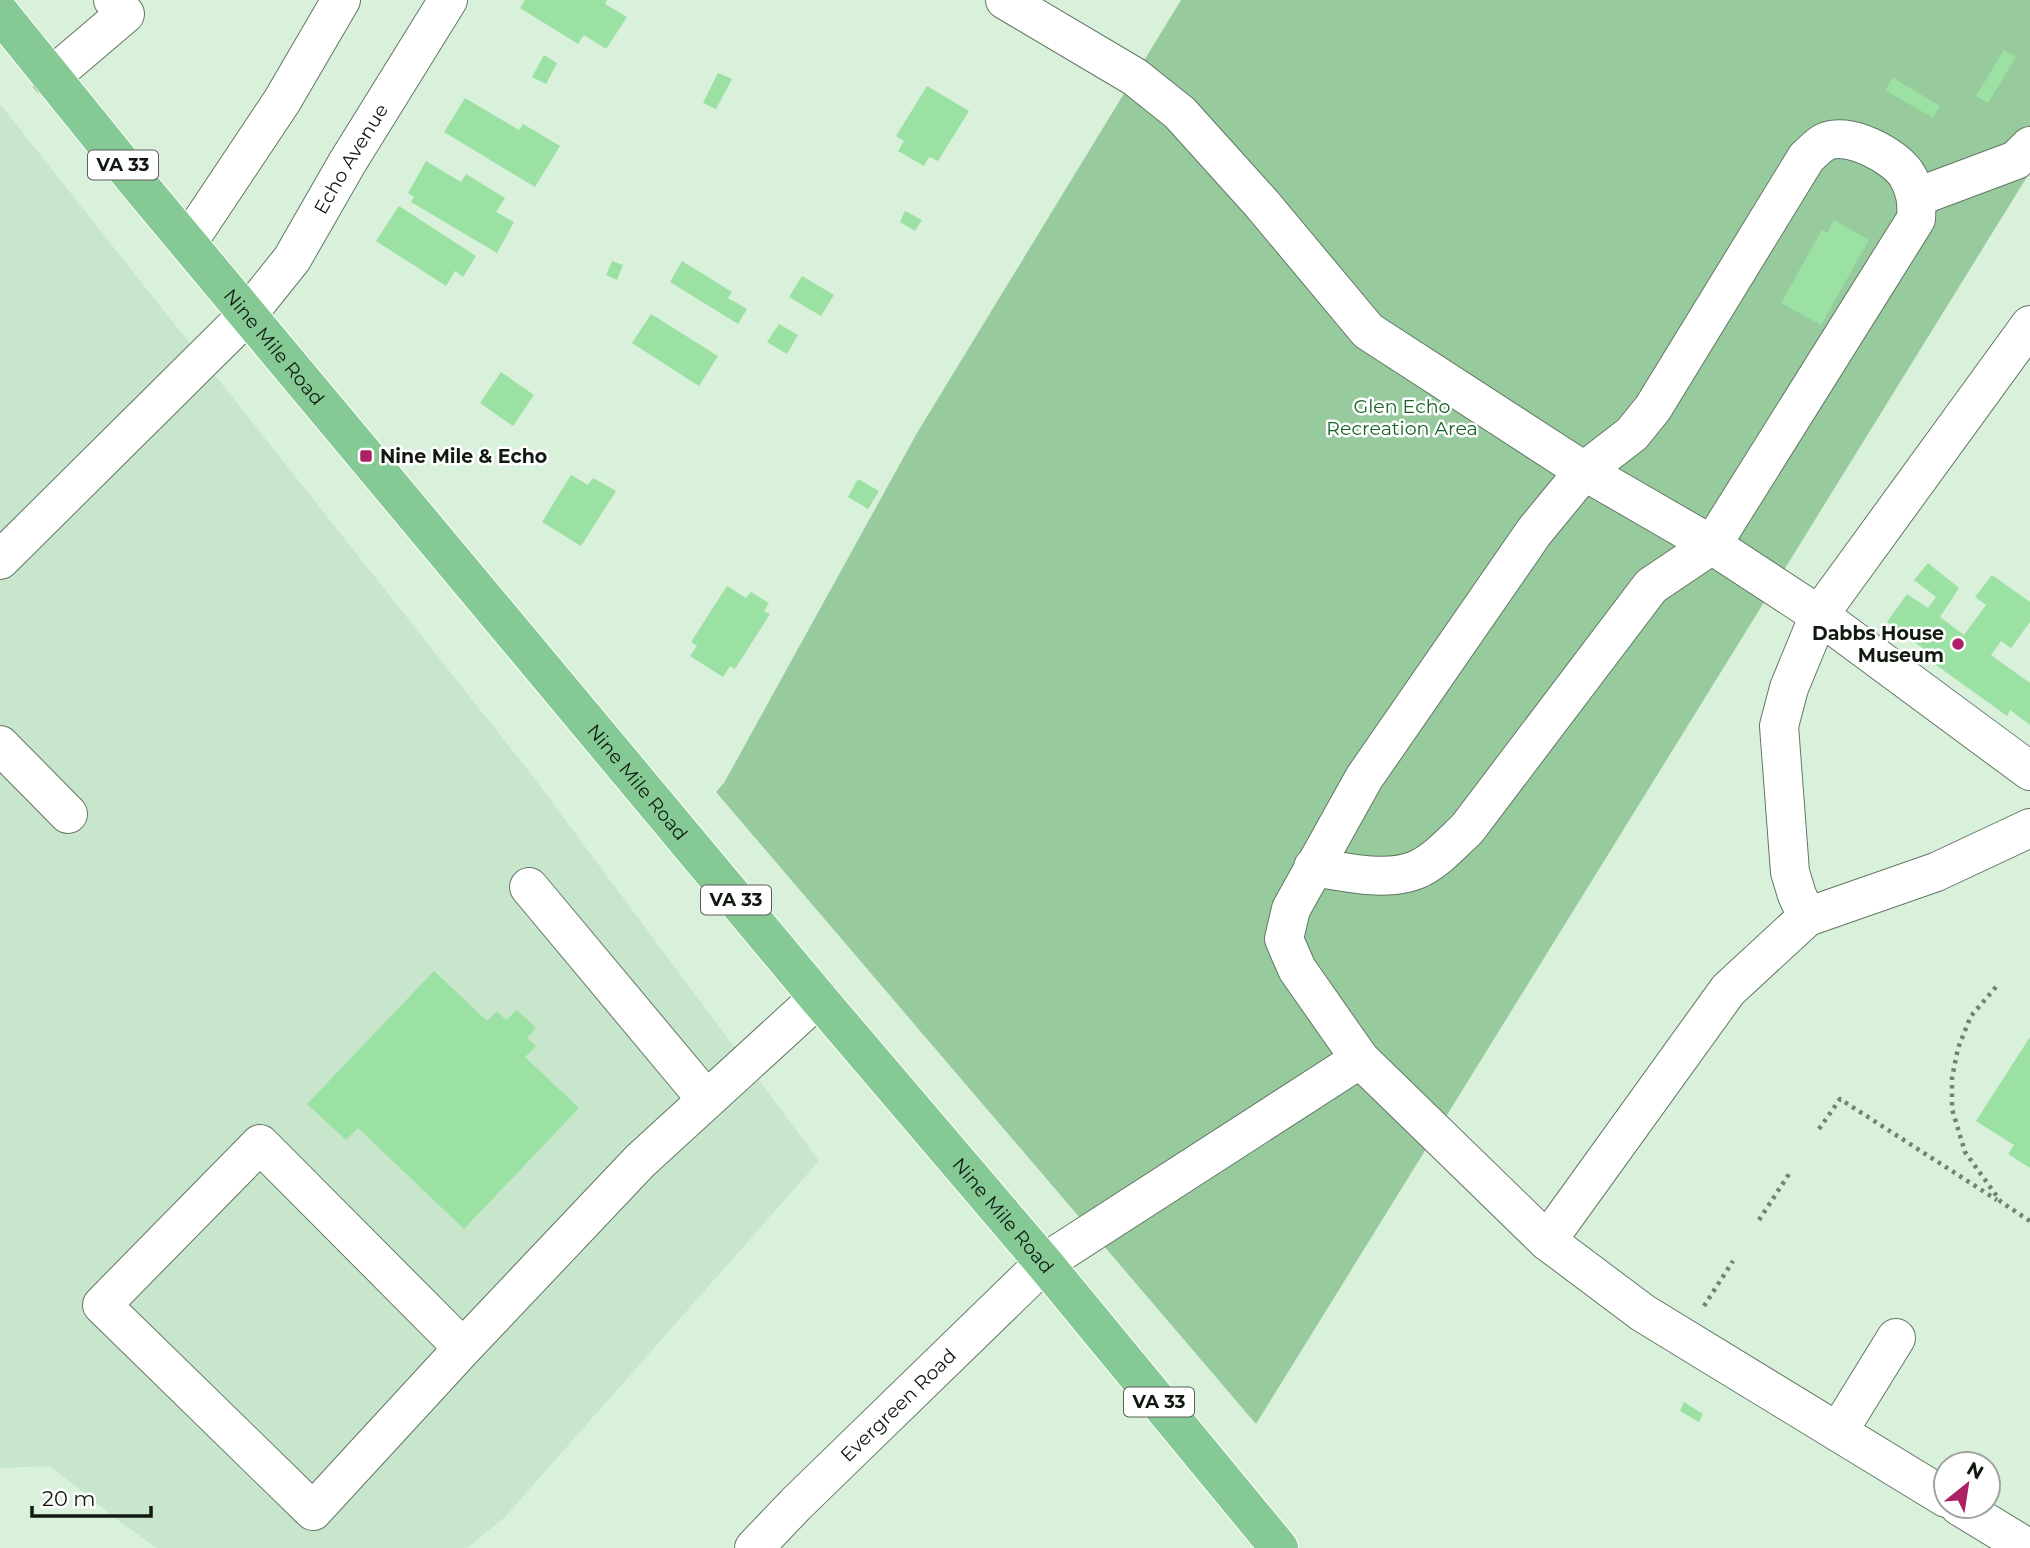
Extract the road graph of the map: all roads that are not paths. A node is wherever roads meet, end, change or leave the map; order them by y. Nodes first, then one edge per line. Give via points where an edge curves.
1 (113, 0) edge
2 (341, 0) edge
3 (448, 0) edge
4 (1005, 0) edge
5 (0, 13) edge
6 (51, 77) junction
7 (2030, 146) edge
8 (1917, 197) junction
9 (188, 242) junction
10 (248, 314) junction
11 (2030, 325) edge
12 (1584, 471) junction
13 (1712, 545) junction
14 (0, 560) edge
15 (1819, 615) junction
16 (0, 745) edge
17 (2030, 771) edge
18 (68, 814) dead end
19 (2030, 828) edge
20 (1313, 867) junction
21 (529, 887) dead end
22 (1807, 917) junction
23 (818, 998) junction
24 (1360, 1059) junction
25 (706, 1099) junction
26 (1547, 1241) junction
27 (1044, 1263) junction
28 (1896, 1338) dead end
29 (463, 1348) junction
30 (1838, 1432) junction
31 (1932, 1489) edge
32 (1982, 1520) edge
33 (754, 1548) edge
34 (1279, 1548) edge
35 (2028, 1548) edge

1 - 6 street via 125,14
2 - 9 street via 282,101
3 - 10 street, Echo Avenue via 292,259
4 - 12 street via 1135,77 1180,113 1368,331
5 - 6 main road, Nine Mile Road / VA 33
6 - 9 main road, Nine Mile Road / VA 33
7 - 8 street via 2016,160
8 - 12 street via 1907,174 1881,152 1849,140 1824,141 1806,158 1653,408 1632,434
8 - 13 street via 1916,219 1889,266
9 - 10 main road, Nine Mile Road / VA 33
10 - 14 street, Echo Avenue
10 - 23 main road, Nine Mile Road / VA 33
11 - 15 street
12 - 13 street
12 - 20 street via 1534,532 1364,778
13 - 15 street
13 - 20 street via 1651,586 1467,829 1444,851 1416,870 1394,874 1364,875
15 - 17 street
15 - 22 street via 1779,726 1790,872
16 - 18 street
19 - 22 street via 1936,872
20 - 24 street via 1291,909 1284,939 1297,969
21 - 25 street
22 - 26 street via 1728,990
23 - 25 street
23 - 27 main road, Nine Mile Road / VA 33
24 - 26 street
24 - 27 street, Evergreen Road
25 - 29 street via 640,1161
26 - 30 street via 1643,1313
27 - 33 street, Evergreen Road
27 - 34 main road, Nine Mile Road / VA 33
28 - 30 street
29 - 29 street via 313,1511 102,1305 260,1144
30 - 31 street
32 - 35 street

